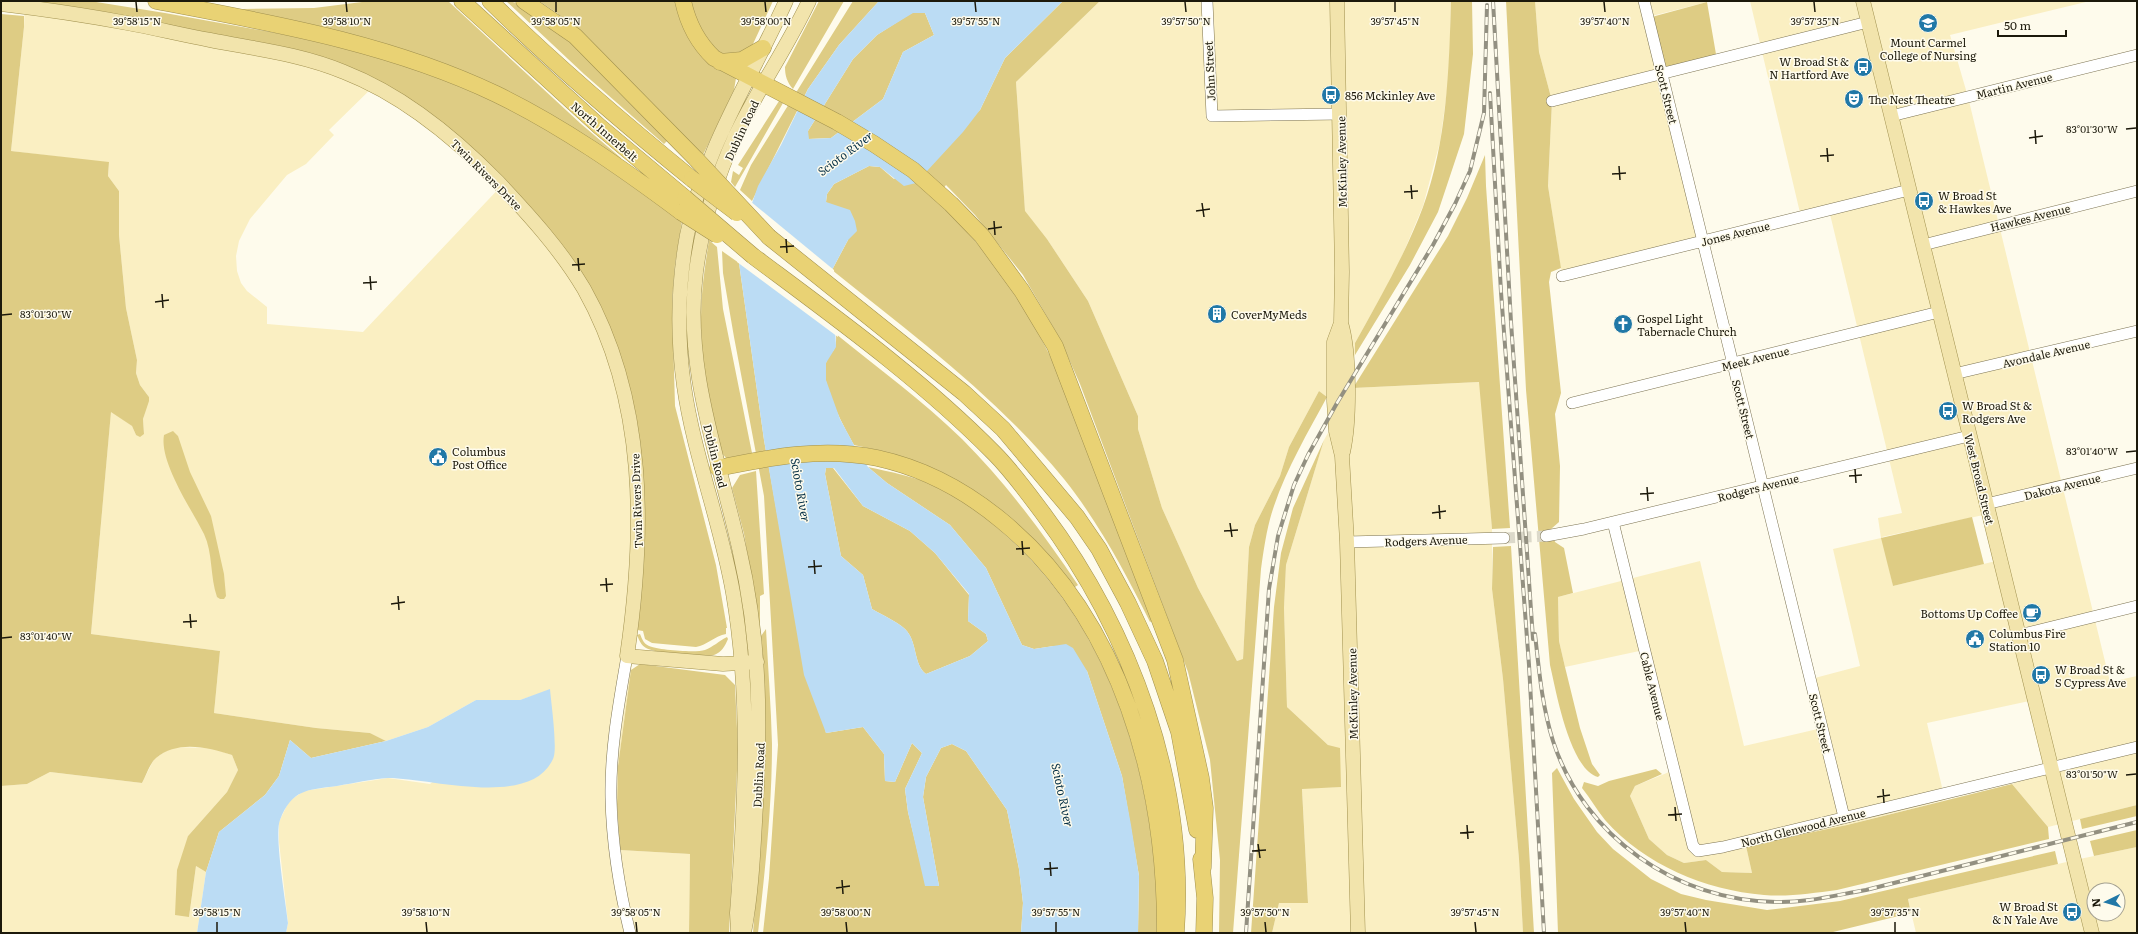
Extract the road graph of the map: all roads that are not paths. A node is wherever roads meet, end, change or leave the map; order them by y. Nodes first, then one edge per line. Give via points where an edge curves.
1 (156, 1) edge
2 (462, 1) edge
3 (490, 1) edge
4 (524, 1) edge
5 (682, 1) edge
6 (786, 1) edge
7 (809, 1) edge
8 (1207, 1) edge
9 (1337, 1) edge
10 (1644, 1) edge
11 (1863, 1) edge
12 (1, 4) edge
13 (1868, 22) junction
14 (763, 48) junction
15 (2137, 55) edge
16 (720, 62) junction
17 (1662, 74) junction
18 (749, 76) junction
19 (763, 84) junction
20 (1552, 101) dead end
21 (1340, 114) junction
22 (1891, 116) junction
23 (1909, 190) junction
24 (2137, 191) edge
25 (683, 205) junction
26 (769, 237) junction
27 (1703, 241) junction
28 (1923, 245) junction
29 (684, 258) junction
30 (1562, 276) dead end
31 (1939, 312) junction
32 (2137, 331) edge
33 (1733, 364) junction
34 (1954, 374) junction
35 (1572, 403) dead end
36 (1969, 436) junction
37 (718, 468) junction
38 (2137, 468) edge
39 (1763, 486) junction
40 (1986, 504) junction
41 (1613, 522) junction
42 (1546, 536) tunnel mouth
43 (1504, 538) tunnel mouth
44 (1347, 542) junction
45 (2137, 606) edge
46 (2019, 635) junction
47 (627, 656) junction
48 (757, 662) junction
49 (742, 663) junction
50 (2137, 747) edge
51 (2051, 767) junction
52 (1844, 817) junction
53 (1695, 848) joint
54 (1202, 868) junction
55 (630, 933) edge
56 (738, 933) edge
57 (744, 933) edge
58 (1165, 933) edge
59 (1176, 933) edge
60 (1204, 933) edge
61 (1358, 933) edge
62 (2092, 933) edge

1 - 25 highway via 312,32 411,60 495,94 561,128
2 - 25 highway, North Innerbelt
3 - 26 highway, North Innerbelt, bridge via 627,126
4 - 26 highway, bridge via 575,36
5 - 16 highway via 693,32 704,48
6 - 14 main road, Dublin Road
7 - 19 main road, Dublin Road
8 - 21 street, John Street via 1212,116
9 - 21 main road, McKinley Avenue
10 - 17 street, Scott Street
11 - 13 main road, West Broad Street
12 - 47 main road, Twin Rivers Drive via 61,11 127,23 282,53 325,64 376,87 412,109 461,147 506,191 551,241 583,289 600,321 620,375 635,453 639,526
13 - 17 street
13 - 22 main road, West Broad Street
14 - 16 highway via 742,60
14 - 18 main road, Dublin Road
15 - 22 street, Martin Avenue
16 - 18 highway
17 - 20 street
17 - 27 street, Scott Street
18 - 19 highway
18 - 29 main road, Dublin Road via 722,130 699,185
19 - 37 main road, Dublin Road via 735,137 713,192 696,272 693,326 695,363
19 - 54 highway via 874,144 913,170 951,204 982,236 1014,279 1054,346 1175,660 1202,778 1205,808
21 - 44 main road, McKinley Avenue via 1341,323 1346,339 1348,431 1342,456
22 - 23 main road, West Broad Street
23 - 27 street, Jones Avenue
23 - 28 main road, West Broad Street
24 - 28 street, Hawkes Avenue
25 - 59 highway, bridge via 698,224 753,256 873,346 947,407 995,455 1055,529 1082,569 1112,624 1145,704 1164,775 1176,857
26 - 54 highway via 964,393 1003,429 1045,478 1099,549 1128,603 1168,696 1186,764
27 - 30 street, Jones Avenue
27 - 33 street, Scott Street
28 - 31 main road, West Broad Street
29 - 37 main road via 690,284 688,321 695,397 705,441
29 - 49 main road, Dublin Road via 680,305 684,386 726,559
31 - 33 street, Meek Avenue
31 - 34 main road, West Broad Street
32 - 34 street, Avondale Avenue
33 - 35 street, Meek Avenue
33 - 39 street, Scott Street
34 - 36 main road, West Broad Street
36 - 39 street, Rodgers Avenue
36 - 40 main road, West Broad Street
37 - 48 main road, Dublin Road via 739,548 751,611
37 - 58 highway via 793,454 842,453 877,458 915,469 976,500 1014,530 1047,563 1090,622 1116,676 1140,742 1150,779 1159,835 1166,898
38 - 40 street, Dakota Avenue
39 - 41 street, Rodgers Avenue
39 - 52 street, Scott Street
40 - 46 main road, West Broad Street
41 - 42 street, Rodgers Avenue
41 - 53 street, Cable Avenue
43 - 44 street, Rodgers Avenue
44 - 61 main road, McKinley Avenue
45 - 46 street
46 - 51 main road, West Broad Street
47 - 49 main road via 723,664
47 - 55 street, Twin Rivers Drive via 616,730 611,796 617,869
48 - 49 main road
48 - 57 main road, Dublin Road via 760,752 753,857
49 - 56 main road, Dublin Road via 745,749
50 - 51 street, North Glenwood Avenue
51 - 52 street, North Glenwood Avenue
51 - 62 main road, West Broad Street
52 - 53 street, North Glenwood Avenue via 1702,852
54 - 60 highway

